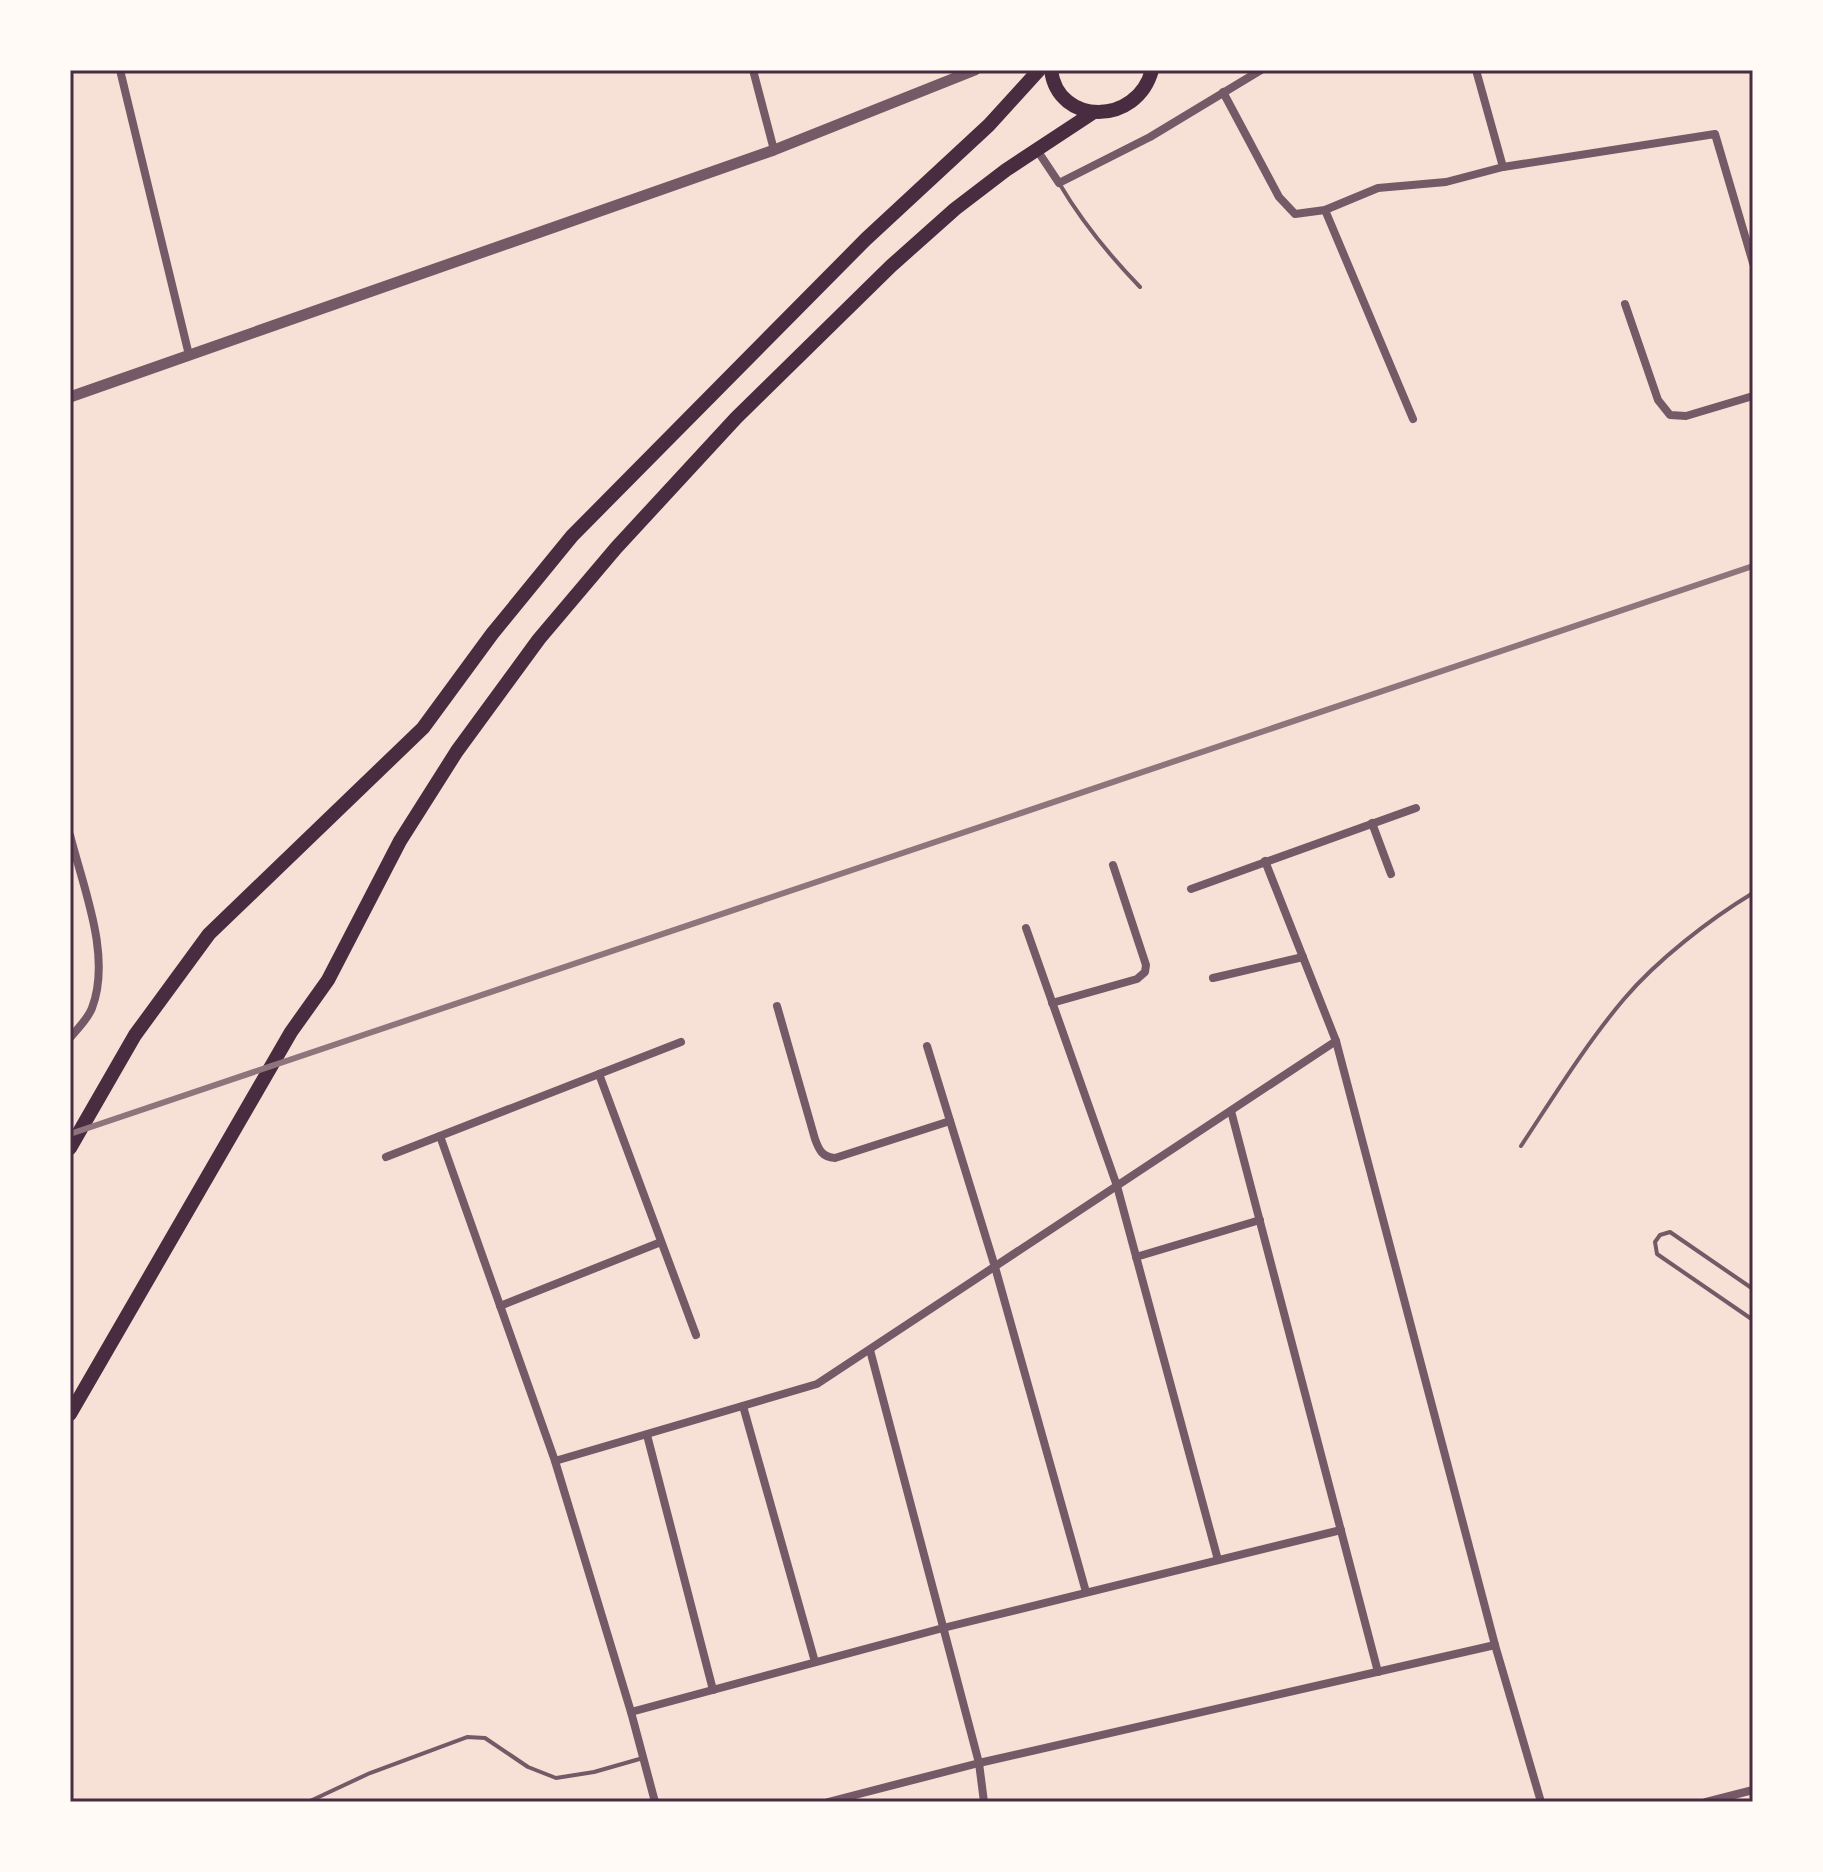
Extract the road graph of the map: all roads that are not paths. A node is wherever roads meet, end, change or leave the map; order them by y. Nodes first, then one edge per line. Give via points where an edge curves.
1 (120, 70) edge
2 (753, 70) edge
3 (975, 70) edge
4 (1039, 70) edge
5 (1051, 70) edge
6 (1261, 70) edge
7 (1476, 70) edge
8 (1154, 71) edge
9 (1223, 92) junction
10 (1094, 112) junction
11 (774, 150) junction
12 (1037, 150) junction
13 (1503, 167) junction
14 (1059, 183) junction
15 (1325, 210) junction
16 (1753, 263) edge
17 (1140, 287) dead end
18 (1625, 304) dead end
19 (189, 355) junction
20 (1753, 396) edge
21 (70, 397) edge
22 (1413, 419) dead end
23 (1416, 808) dead end
24 (1372, 823) junction
25 (70, 835) edge
26 (1265, 861) junction
27 (1113, 865) dead end
28 (1391, 874) dead end
29 (1191, 889) dead end
30 (1753, 893) edge
31 (1026, 928) dead end
32 (1303, 957) junction
33 (1213, 978) dead end
34 (1052, 1003) junction
35 (777, 1006) dead end
36 (70, 1038) edge
37 (1336, 1041) junction
38 (681, 1042) dead end
39 (927, 1046) dead end
40 (599, 1074) junction
41 (1231, 1111) junction
42 (950, 1121) junction
43 (440, 1136) junction
44 (1521, 1146) dead end
45 (70, 1148) edge
46 (386, 1157) dead end
47 (1117, 1186) junction
48 (1260, 1220) junction
49 (661, 1242) junction
50 (1136, 1257) junction
51 (995, 1267) junction
52 (1753, 1289) edge
53 (500, 1306) junction
54 (1753, 1320) edge
55 (696, 1335) dead end
56 (870, 1350) junction
57 (743, 1406) junction
58 (70, 1414) edge
59 (647, 1435) junction
60 (555, 1461) junction
61 (1341, 1530) junction
62 (1218, 1560) junction
63 (1086, 1592) junction
64 (943, 1628) junction
65 (1495, 1645) junction
66 (815, 1662) junction
67 (1378, 1672) junction
68 (713, 1690) junction
69 (631, 1712) junction
70 (643, 1758) junction
71 (979, 1763) junction
72 (1753, 1790) edge
73 (308, 1802) edge
74 (655, 1802) edge
75 (828, 1802) edge
76 (984, 1802) edge
77 (1541, 1802) edge
78 (1706, 1802) edge

1 - 19 street
2 - 11 street
3 - 11 street
4 - 45 highway via 572,536 423,728 209,934 135,1035
5 - 10 highway via 1061,94
6 - 9 street
7 - 13 street
8 - 10 highway via 1131,104
9 - 14 street
9 - 15 street via 1286,208 1295,214
10 - 12 highway
11 - 19 street
12 - 14 street
12 - 58 highway via 955,209 736,418 539,639 457,751 400,841 328,980 291,1032
13 - 15 street via 1446,182 1378,188
13 - 16 street via 1715,134
14 - 17 lane via 1078,217
15 - 22 street
18 - 20 street via 1658,400 1670,415 1686,416
19 - 21 street
23 - 24 street
24 - 26 street
24 - 28 street
25 - 36 street via 100,952 91,1011
26 - 29 street
26 - 32 street
27 - 34 street via 1145,972 1137,979
30 - 44 lane via 1695,932 1626,996
31 - 34 street
32 - 33 street
32 - 37 street
34 - 47 street
35 - 42 street via 822,1154 835,1158
37 - 41 street
37 - 65 street
38 - 40 street
39 - 42 street
40 - 43 street
40 - 49 street
41 - 47 street
41 - 48 street
42 - 51 street
43 - 46 street
43 - 53 street
47 - 50 street
47 - 51 street
48 - 50 street
48 - 61 street
49 - 53 street
49 - 55 street
50 - 62 street
51 - 56 street
51 - 63 street
52 - 54 lane via 1670,1232 1655,1242 1657,1254
53 - 60 street
56 - 57 street via 817,1384
56 - 64 street
57 - 59 street
57 - 66 street
59 - 60 street
59 - 68 street
60 - 69 street
61 - 62 street
61 - 67 street
62 - 63 street
63 - 64 street
64 - 66 street
64 - 71 street
65 - 67 street
65 - 77 street
66 - 68 street
67 - 71 street
68 - 69 street
69 - 70 street
70 - 73 lane via 556,1778 528,1767 485,1738 467,1737
70 - 74 street
71 - 75 street
71 - 76 street
72 - 78 street

